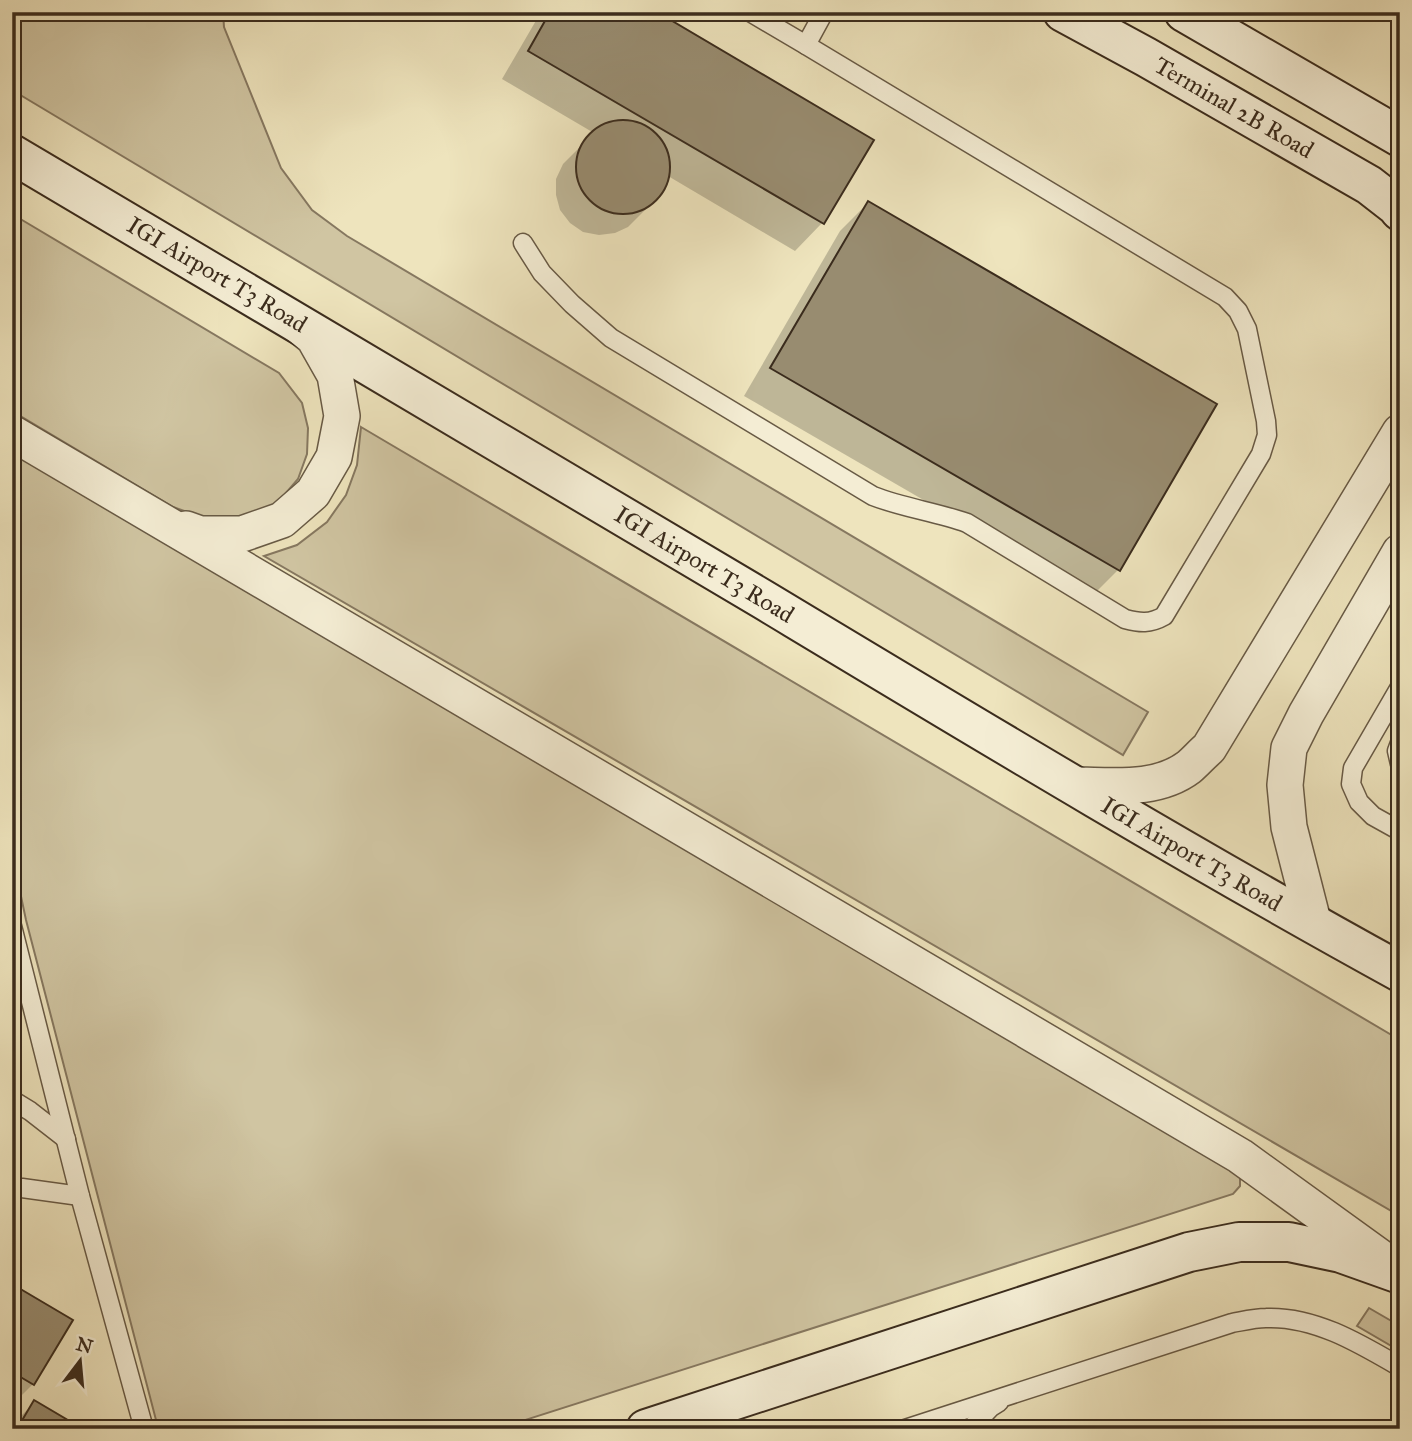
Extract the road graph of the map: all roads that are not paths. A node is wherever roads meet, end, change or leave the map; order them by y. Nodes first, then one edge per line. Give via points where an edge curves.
1 (750, 12) edge
2 (824, 12) edge
3 (1063, 12) edge
4 (1184, 12) edge
5 (806, 45) junction
6 (1400, 136) edge
7 (12, 154) edge
8 (1400, 211) edge
9 (523, 243) dead end
10 (282, 311) junction
11 (1400, 432) edge
12 (19, 441) edge
13 (161, 520) junction
14 (1400, 552) edge
15 (1400, 687) edge
16 (1400, 743) edge
17 (1400, 764) edge
18 (1073, 785) junction
19 (1400, 831) edge
20 (1314, 925) junction
21 (13, 934) edge
22 (1400, 972) edge
23 (12, 1100) edge
24 (66, 1139) junction
25 (22, 1188) dead end
26 (80, 1196) junction
27 (1400, 1273) edge
28 (1400, 1367) edge
29 (1013, 1393) junction
30 (144, 1429) edge
31 (646, 1429) edge
32 (905, 1429) edge
33 (970, 1429) edge

1 - 5 lane
2 - 5 lane
3 - 8 main road, Terminal 2B Road via 1369,185
4 - 6 main road
5 - 9 lane via 1225,297 1238,311 1247,329 1267,435 1261,454 1164,616 1141,623 1125,619 967,523 873,496 611,338 542,273
7 - 10 main road, IGI Airport T3 Road
10 - 13 street via 314,338 335,375 342,416 334,457 313,493 282,520 242,534 200,534
10 - 18 main road, IGI Airport T3 Road
11 - 18 street via 1209,748 1188,768 1167,779 1140,785
12 - 13 street
13 - 27 street via 1240,1156
14 - 20 street via 1289,748 1285,785 1289,827
15 - 19 lane via 1353,768 1351,785 1373,816
16 - 17 lane
18 - 20 main road, IGI Airport T3 Road
20 - 22 main road, IGI Airport T3 Road
21 - 24 lane
23 - 24 lane
24 - 26 lane
25 - 26 lane
26 - 30 lane
27 - 31 main road via 1289,1242 1239,1242 1189,1252
28 - 29 lane via 1330,1330 1266,1318 1232,1323
29 - 32 lane
29 - 33 lane

